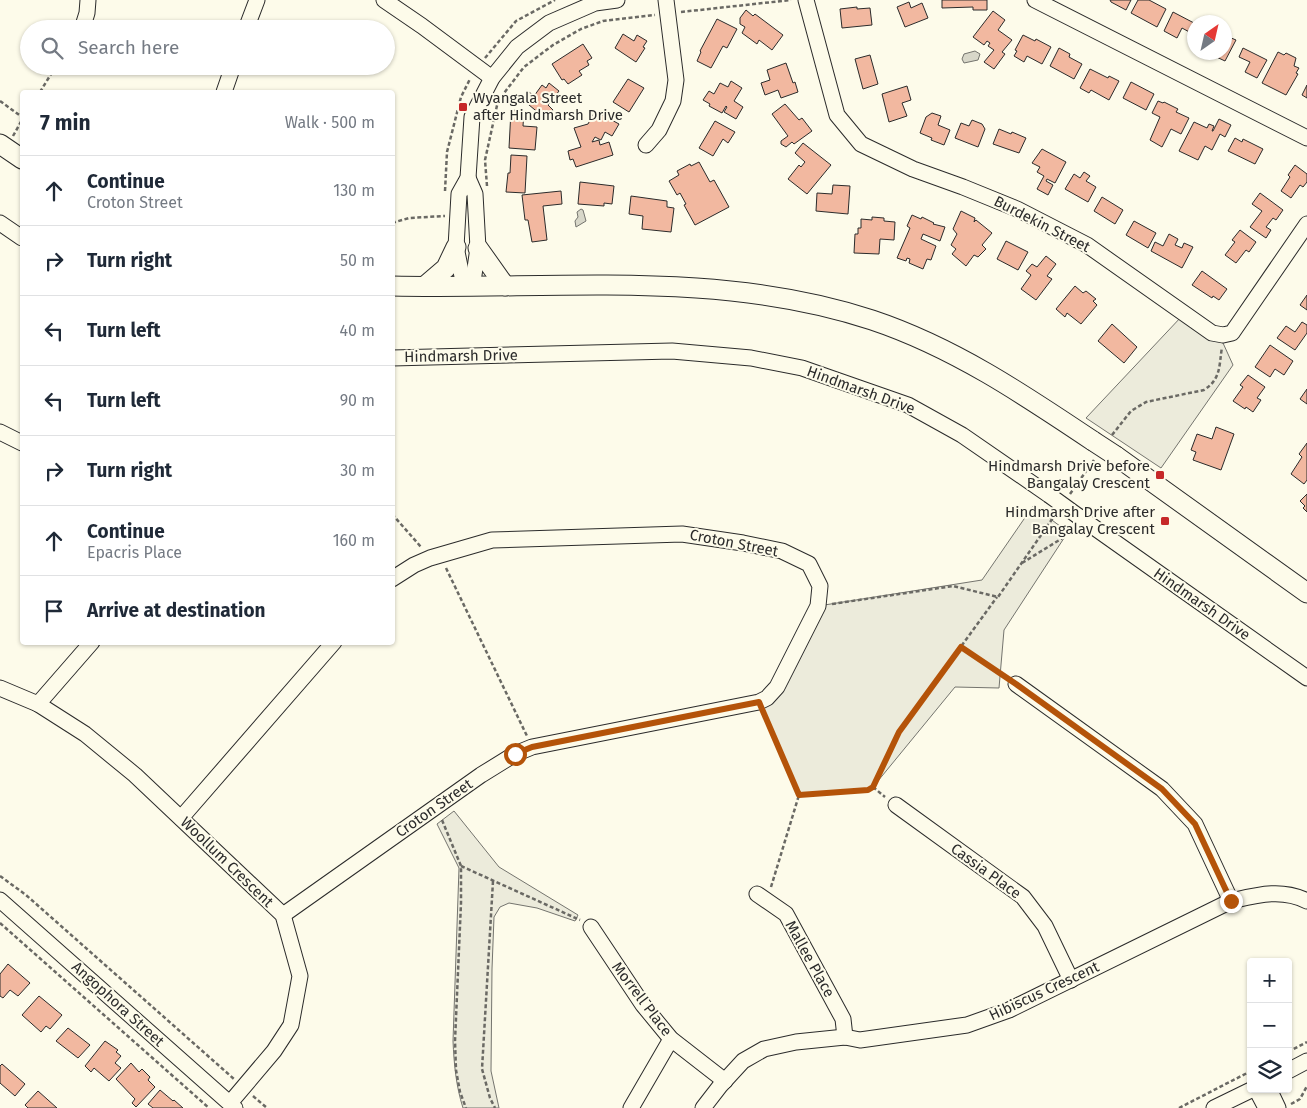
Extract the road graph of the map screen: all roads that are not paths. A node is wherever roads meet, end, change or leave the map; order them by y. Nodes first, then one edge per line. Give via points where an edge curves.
1 (88, 0) edge
2 (257, 0) edge
3 (384, 0) edge
4 (617, 0) edge
5 (806, 0) edge
6 (1035, 0) edge
7 (667, 7) edge
8 (85, 20) edge
9 (249, 20) edge
10 (229, 75) edge
11 (492, 78) junction
12 (225, 90) edge
13 (1307, 138) edge
14 (0, 144) edge
15 (646, 145) dead end
16 (20, 158) edge
17 (468, 178) junction
18 (0, 223) edge
19 (1307, 224) edge
20 (20, 237) edge
21 (456, 247) junction
22 (478, 248) junction
23 (395, 286) edge
24 (424, 286) junction
25 (464, 286) junction
26 (505, 286) junction
27 (395, 358) edge
28 (0, 432) edge
29 (20, 442) edge
30 (395, 577) edge
31 (1307, 594) edge
32 (89, 645) edge
33 (331, 645) edge
34 (1307, 678) edge
35 (1016, 684) road end
36 (0, 688) edge
37 (38, 704) junction
38 (896, 805) dead end
39 (181, 818) junction
40 (756, 894) road end
41 (0, 900) edge
42 (1231, 901) junction
43 (1307, 901) edge
44 (283, 915) junction
45 (591, 927) road end
46 (1071, 980) junction
47 (845, 1037) junction
48 (671, 1039) junction
49 (1307, 1060) edge
50 (1292, 1069) edge
51 (725, 1081) junction
52 (1247, 1092) edge
53 (1257, 1093) edge
54 (1271, 1093) edge
55 (233, 1106) edge
56 (631, 1108) edge
57 (704, 1108) edge
58 (1214, 1108) edge
59 (1266, 1108) edge
60 (1278, 1108) edge

1 - 8 street
2 - 9 street
3 - 11 street
4 - 11 street via 595,3 549,23 517,47
5 - 19 street, Burdekin Street via 837,115 861,144 913,169 1017,209 1087,245 1212,332 1223,336 1232,333
6 - 13 street
7 - 15 street via 676,80 673,101 659,130
10 - 12 street
11 - 17 street via 472,117
14 - 16 main road
17 - 21 street via 459,194
17 - 22 street via 475,194
18 - 20 street
21 - 24 main road via 446,268
21 - 25 street
22 - 25 street via 474,275
22 - 26 main road
23 - 24 main road
24 - 25 main road
25 - 26 main road
26 - 31 main road, bridge via 699,287 814,304 872,320 927,342 1030,399 1116,456
27 - 34 street, Hindmarsh Drive, bridge via 672,351 751,358 802,368 908,405 962,435 1049,495 1076,520
28 - 29 street
30 - 44 street, Croton Street via 435,556 492,540 682,534 782,552 809,564 820,586 818,606 777,687 767,698 532,747 515,754
32 - 37 street
33 - 39 street
35 - 42 street via 1162,789 1195,824
36 - 37 street, Woollum Crescent
37 - 39 street, Woollum Crescent via 92,740
38 - 46 street, Cassia Place via 1023,897 1045,926
39 - 44 street, Woollum Crescent
40 - 47 street, Mallee Place via 786,914 843,1019
41 - 55 street, Angophora Street
42 - 43 street, Hibiscus Crescent via 1269,892
42 - 46 street, Hibiscus Crescent
44 - 55 street, Woollum Crescent via 300,976 292,1025
45 - 48 street, Morrell Place via 643,1005
46 - 47 street, Hibiscus Crescent via 1009,1010 967,1025 860,1040
47 - 51 street, Hibiscus Crescent via 796,1042 764,1050 743,1061
48 - 51 street, Morrell Place
48 - 56 street
49 - 50 street
51 - 57 street, Hibiscus Crescent
52 - 58 street
53 - 59 street
54 - 60 street

